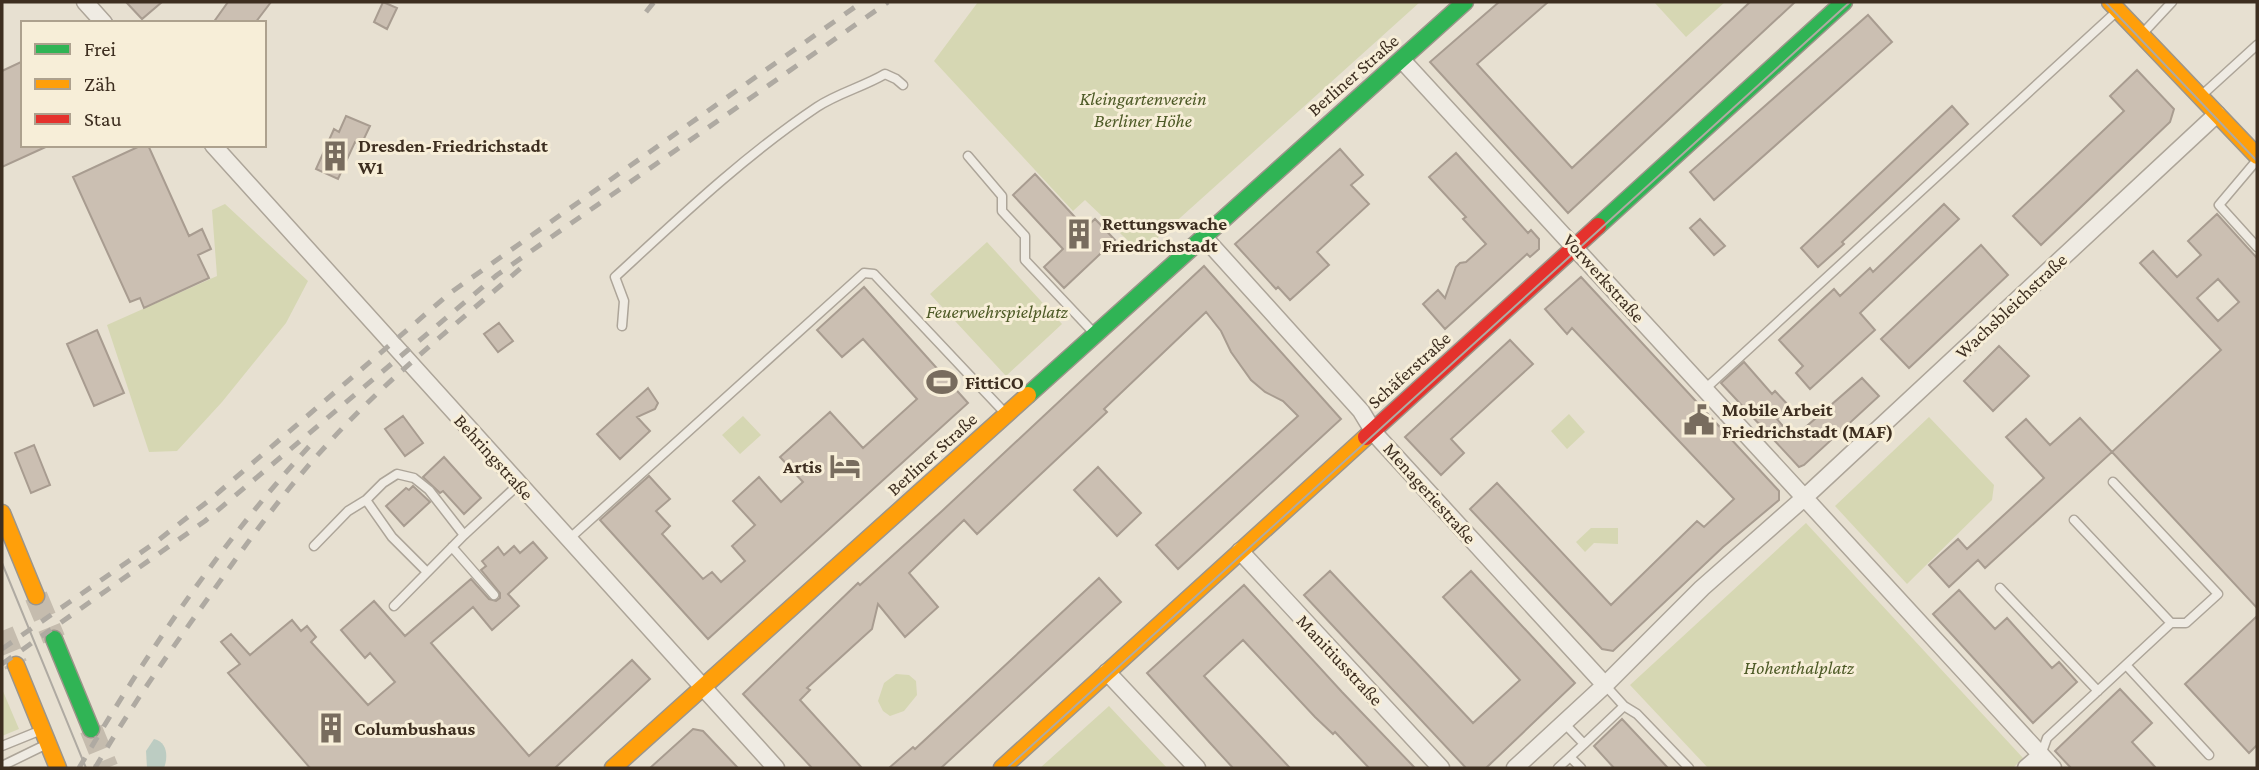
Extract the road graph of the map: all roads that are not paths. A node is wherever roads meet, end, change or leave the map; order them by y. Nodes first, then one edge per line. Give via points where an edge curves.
1 (85, 2) edge
2 (1465, 2) edge
3 (1844, 2) edge
4 (2172, 2) edge
5 (2114, 6) edge
6 (102, 21) edge
7 (2142, 35) junction
8 (2257, 45) edge
9 (1402, 60) junction
10 (903, 85) dead end
11 (2201, 97) junction
12 (2217, 114) junction
13 (215, 147) edge
14 (968, 156) dead end
15 (2257, 158) edge
16 (1203, 236) junction
17 (1576, 247) junction
18 (2257, 247) edge
19 (622, 326) dead end
20 (1095, 334) junction
21 (1705, 389) junction
22 (1007, 415) junction
23 (1373, 431) junction
24 (2113, 482) dead end
25 (519, 484) junction
26 (1804, 498) junction
27 (366, 500) junction
28 (2, 513) edge
29 (2074, 520) dead end
30 (464, 535) junction
31 (569, 539) junction
32 (314, 546) dead end
33 (452, 547) junction
34 (1240, 551) junction
35 (427, 572) junction
36 (2000, 588) dead end
37 (494, 595) dead end
38 (36, 596) tunnel mouth
39 (394, 606) dead end
40 (2171, 623) junction
41 (54, 639) tunnel mouth
42 (16, 665) tunnel mouth
43 (2126, 665) junction
44 (1107, 673) junction
45 (1605, 685) junction
46 (703, 688) junction
47 (2098, 691) junction
48 (1624, 706) junction
49 (1564, 723) junction
50 (91, 730) tunnel mouth
51 (45, 737) junction
52 (1584, 744) junction
53 (2, 746) edge
54 (2041, 755) junction
55 (2209, 755) dead end
56 (1570, 757) junction
57 (2, 766) edge
58 (58, 768) edge
59 (613, 768) edge
60 (776, 768) edge
61 (1002, 768) edge
62 (1197, 768) edge
63 (1440, 768) edge
64 (1515, 768) edge
65 (1558, 768) edge
66 (1581, 768) edge
67 (1689, 768) edge
68 (2026, 768) edge
69 (2053, 768) edge

1 - 6 street
2 - 9 street, Berliner Straße
3 - 17 street, Schäferstraße
4 - 7 lane
5 - 7 street
5 - 21 lane
7 - 11 street
8 - 11 lane
9 - 16 street, Berliner Straße
9 - 17 street, Vorwerkstraße
10 - 19 lane via 885,74 819,105 695,203 615,277 624,300
11 - 12 street
12 - 15 street
12 - 26 street, Wachsbleichstraße
13 - 25 street, Behringstraße
14 - 20 lane via 1002,196 1002,211 1025,236 1024,260
15 - 18 lane via 2219,205
16 - 20 street, Berliner Straße
16 - 23 street, Menageriestraße via 1361,411
17 - 21 street, Vorwerkstraße
17 - 23 street, Schäferstraße
20 - 22 street, Berliner Straße
21 - 26 street, Vorwerkstraße
22 - 31 lane via 874,274 864,273
22 - 46 street, Berliner Straße
23 - 34 street, Schäferstraße
23 - 45 street, Menageriestraße
24 - 40 lane via 2218,594 2186,623
25 - 30 lane
25 - 31 street, Behringstraße
26 - 45 street via 1702,587
26 - 54 street
27 - 30 lane via 397,474 414,478
27 - 32 lane via 348,511
27 - 35 lane
28 - 38 street
29 - 40 lane
30 - 33 lane
31 - 46 street, Behringstraße
33 - 35 lane
33 - 37 lane
34 - 44 street, Schäferstraße
34 - 63 street, Manitiusstraße
35 - 39 lane
36 - 47 lane
40 - 43 lane
41 - 50 street
42 - 51 street
43 - 47 lane
43 - 55 lane
44 - 61 street, Schäferstraße
44 - 62 street
45 - 48 lane
45 - 49 street
46 - 59 street, Berliner Straße
46 - 60 street, Behringstraße
47 - 54 lane via 2047,738
48 - 52 lane
48 - 67 lane
49 - 52 lane
49 - 64 street
51 - 53 lane
51 - 57 lane
51 - 58 street
52 - 56 lane
54 - 68 street
54 - 69 street
56 - 65 lane
56 - 66 lane

